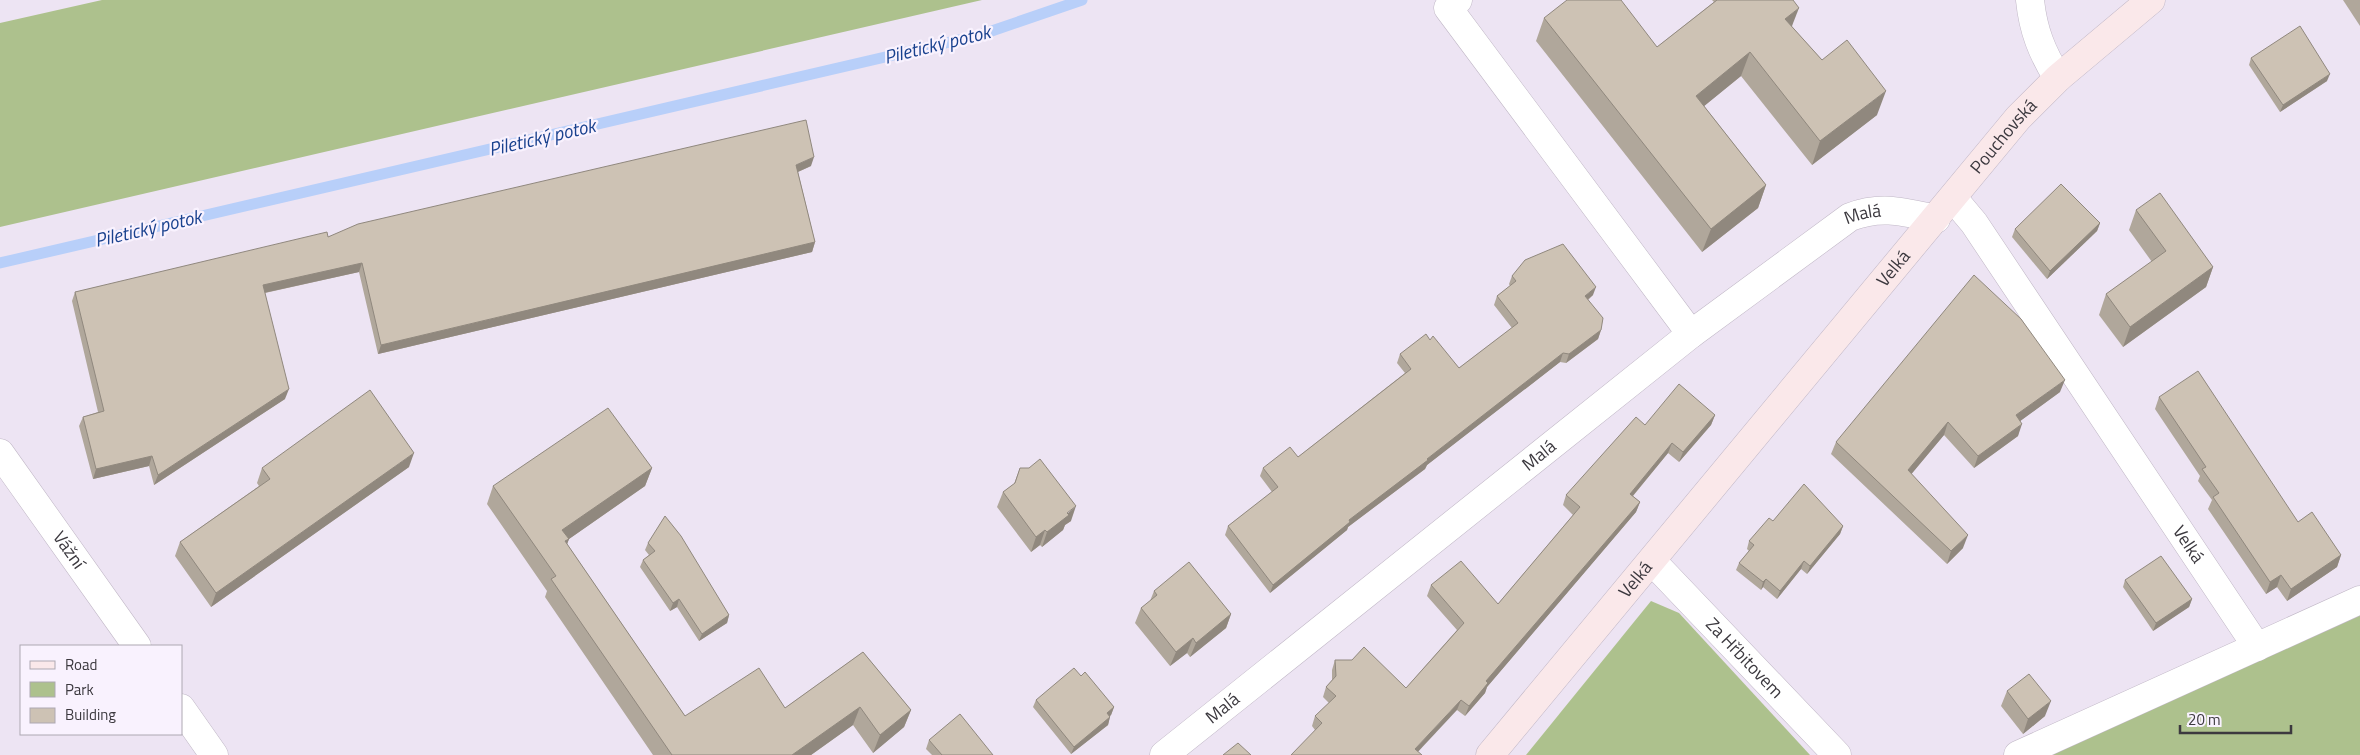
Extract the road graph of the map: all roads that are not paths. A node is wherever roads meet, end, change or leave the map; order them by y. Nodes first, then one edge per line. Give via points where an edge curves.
1 (1458, 0) edge
2 (2030, 0) edge
3 (2151, 0) edge
4 (2058, 78) junction
5 (1945, 208) junction
6 (1691, 334) junction
7 (0, 452) edge
8 (1652, 561) junction
9 (2360, 600) edge
10 (136, 645) edge
11 (2256, 647) junction
12 (182, 709) edge
13 (214, 755) edge
14 (1164, 755) edge
15 (1490, 755) edge
16 (1837, 755) edge
17 (2018, 755) edge

1 - 6 street via 1448,8
2 - 4 street via 2032,22 2043,53
3 - 4 street, Pouchovská
4 - 5 street, Pouchovská via 2018,118
5 - 6 street, Malá via 1868,210 1850,217
5 - 8 street, Velká
5 - 11 street, Velká via 1974,223
6 - 14 street, Malá
7 - 10 street, Vážní
8 - 15 street, Velká
8 - 16 street, Za Hřbitovem
9 - 11 street
11 - 17 street
12 - 13 street

